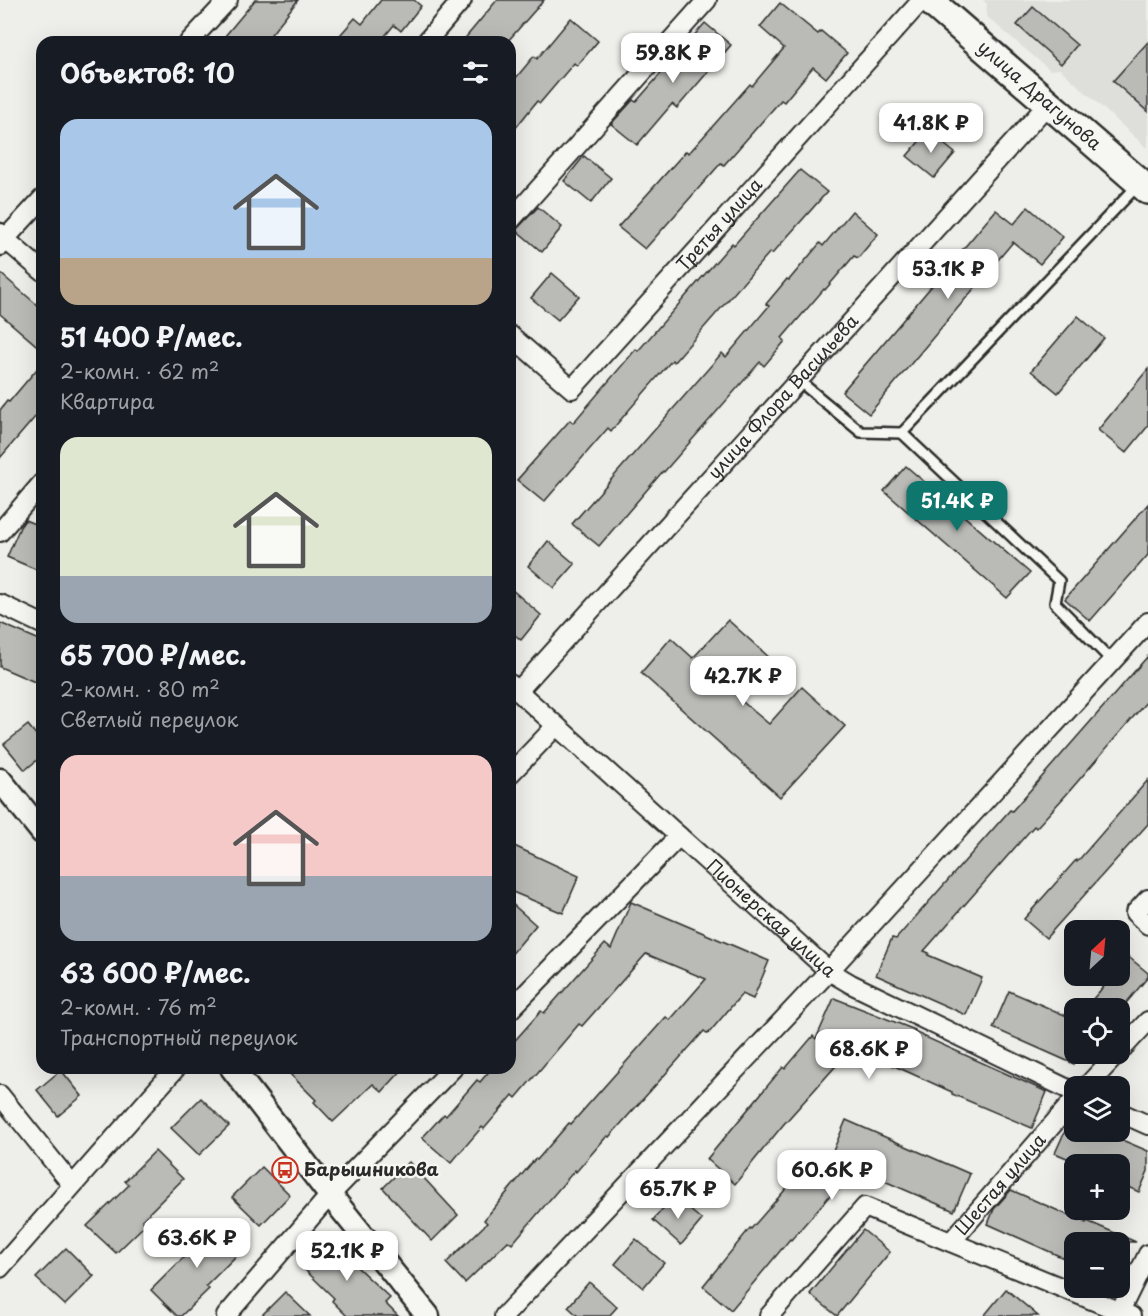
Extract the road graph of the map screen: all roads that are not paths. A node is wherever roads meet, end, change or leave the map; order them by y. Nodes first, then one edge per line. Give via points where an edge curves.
1 (228, 0) edge
2 (462, 0) edge
3 (707, 0) edge
4 (922, 0) edge
5 (929, 0) edge
6 (195, 36) edge
7 (431, 36) edge
8 (1048, 104) junction
9 (1144, 186) edge
10 (36, 205) edge
11 (516, 214) edge
12 (2, 239) edge
13 (36, 266) edge
14 (516, 341) edge
15 (798, 380) junction
16 (902, 433) junction
17 (36, 490) edge
18 (0, 532) edge
19 (0, 604) edge
20 (36, 621) edge
21 (1148, 622) edge
22 (1113, 662) junction
23 (516, 685) edge
24 (516, 689) edge
25 (556, 726) junction
26 (516, 768) edge
27 (0, 780) edge
28 (36, 825) edge
29 (679, 836) junction
30 (1148, 899) edge
31 (1148, 925) edge
32 (829, 971) junction
33 (516, 1004) edge
34 (1148, 1021) edge
35 (1130, 1040) edge
36 (1107, 1064) edge
37 (171, 1074) edge
38 (237, 1074) edge
39 (447, 1074) edge
40 (1096, 1076) edge
41 (1064, 1087) edge
42 (0, 1095) edge
43 (1064, 1112) edge
44 (1130, 1117) edge
45 (1148, 1125) edge
46 (72, 1185) junction
47 (330, 1195) junction
48 (951, 1242) junction
49 (1148, 1254) edge
50 (0, 1268) edge
51 (1123, 1314) edge
52 (226, 1316) edge
53 (428, 1316) edge
54 (504, 1316) edge
55 (769, 1316) edge

1 - 6 street
2 - 7 street
3 - 11 street
4 - 14 street, Третья улица via 572,389
5 - 8 main road, улица Драгунова
8 - 9 main road, улица Драгунова
8 - 15 street, улица Флора Васильева
9 - 16 lane
10 - 12 street
12 - 13 street
15 - 16 lane via 861,432
15 - 23 street, улица Флора Васильева
16 - 22 lane via 1059,581 1055,603
17 - 18 street
19 - 20 street
21 - 22 street
22 - 32 street
24 - 25 street, Пионерская улица
25 - 26 street
25 - 29 street, Пионерская улица
27 - 28 street
29 - 32 street, Пионерская улица
29 - 33 street
30 - 31 street via 1135,913
32 - 41 street, Пионерская улица
32 - 54 street
34 - 35 street
36 - 40 street
37 - 46 street
38 - 47 street
39 - 47 street
42 - 46 street
43 - 48 street, Шестая улица
44 - 45 street
46 - 50 street
47 - 52 street
47 - 53 street
48 - 51 street
48 - 55 street via 865,1207
49 - 51 street

